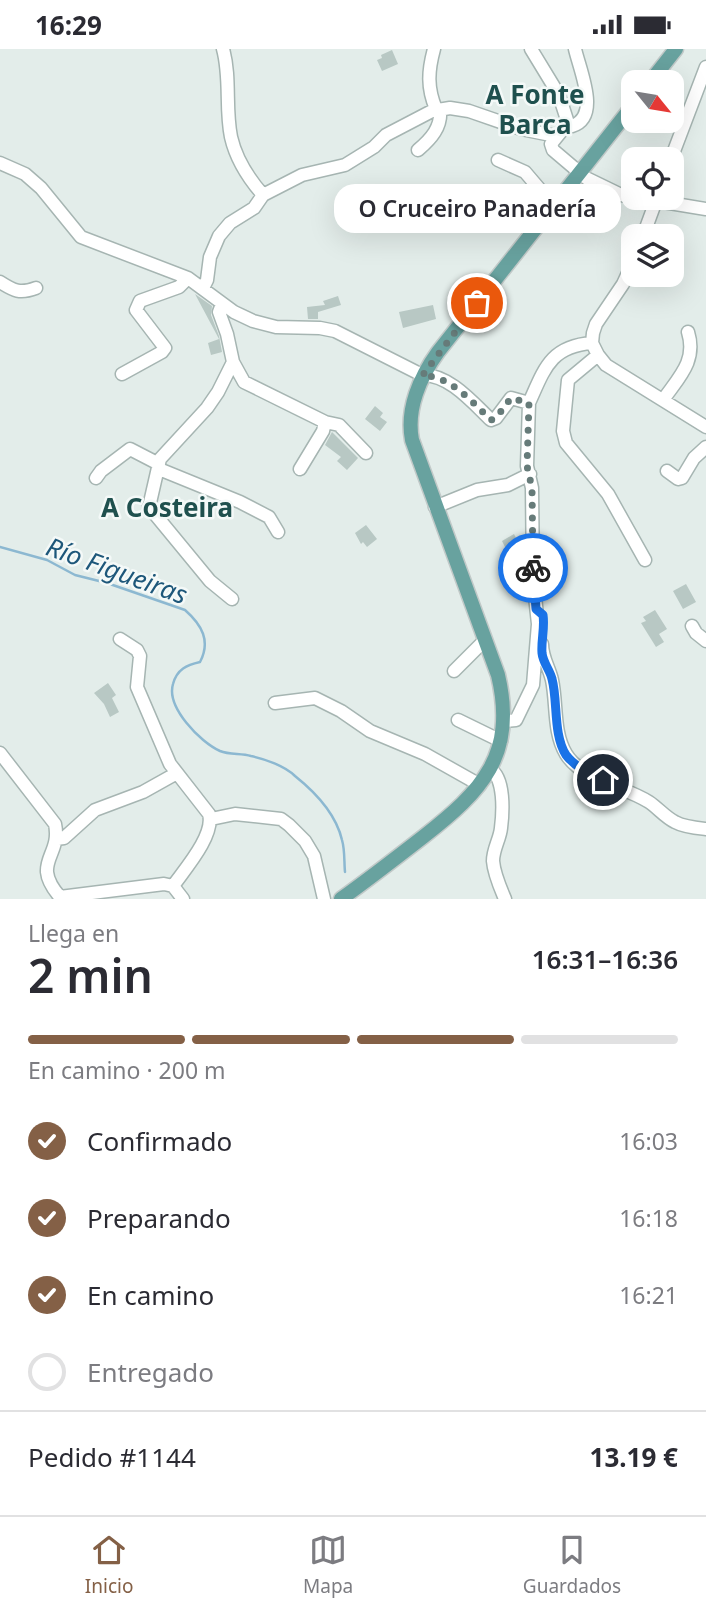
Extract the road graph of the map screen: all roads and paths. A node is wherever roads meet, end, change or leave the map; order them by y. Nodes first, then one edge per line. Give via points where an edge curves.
1 (223, 49) edge
2 (434, 49) edge
3 (531, 49) edge
4 (575, 49) edge
5 (676, 49) edge
6 (706, 68) edge
7 (659, 70) edge
8 (438, 109) junction
9 (621, 121) edge
10 (568, 123) junction
11 (556, 136) junction
12 (676, 147) edge
13 (418, 150) dead end
14 (498, 160) dead end
15 (0, 163) edge
16 (580, 173) junction
17 (263, 195) junction
18 (621, 195) edge
19 (684, 205) edge
20 (554, 206) junction
21 (706, 209) edge
22 (188, 278) junction
23 (0, 282) edge
24 (621, 287) edge
25 (36, 288) dead end
26 (203, 288) junction
27 (222, 304) junction
28 (688, 332) dead end
29 (595, 349) junction
30 (233, 362) junction
31 (121, 374) dead end
32 (422, 376) junction
33 (663, 400) junction
34 (529, 403) junction
35 (325, 422) junction
36 (706, 427) edge
37 (706, 447) edge
38 (366, 453) dead end
39 (159, 466) junction
40 (300, 469) dead end
41 (667, 471) dead end
42 (530, 474) junction
43 (96, 478) dead end
44 (435, 507) junction
45 (278, 532) dead end
46 (645, 560) dead end
47 (232, 599) dead end
48 (536, 609) junction
49 (692, 626) dead end
50 (120, 639) dead end
51 (485, 641) junction
52 (706, 641) edge
53 (454, 671) dead end
54 (275, 703) dead end
55 (458, 720) dead end
56 (504, 721) junction
57 (501, 741) junction
58 (0, 753) edge
59 (490, 769) junction
60 (177, 773) junction
61 (480, 785) junction
62 (211, 819) junction
63 (706, 829) edge
64 (56, 839) junction
65 (173, 886) junction
66 (59, 898) edge
67 (183, 899) edge
68 (324, 899) edge
69 (341, 899) edge
70 (505, 899) edge

1 - 17 street via 231,137 241,164
2 - 8 street via 428,77
3 - 10 street via 559,95
4 - 10 street via 588,104 581,124
5 - 7 main road
6 - 12 street
8 - 11 street via 469,111
8 - 13 street via 440,120 432,138
8 - 17 street via 386,135 345,165 302,175
9 - 16 main road
10 - 11 street
11 - 16 street via 553,150
14 - 20 street via 525,172
15 - 22 street via 25,174 41,188 81,237
16 - 18 street
16 - 20 main road
17 - 26 street via 219,236
19 - 21 street
20 - 32 main road
22 - 26 street
22 - 31 street via 179,287 140,301 136,310 165,348
23 - 25 street via 15,292
24 - 29 street via 596,324
26 - 27 street
27 - 30 street via 219,312
27 - 32 street via 264,325 335,331
28 - 33 street via 691,355
29 - 33 street via 606,365
29 - 34 street via 580,344 556,355 539,377
29 - 46 street via 565,386 564,437 608,494
30 - 35 street via 244,382
30 - 39 street via 213,400 160,459
32 - 34 street via 432,375 449,384 491,420 511,398
32 - 44 main road via 411,433
33 - 36 street
34 - 42 street
35 - 38 street via 339,425
35 - 40 street
37 - 41 street via 682,478
39 - 43 street via 130,449
39 - 45 street via 269,517
39 - 47 street via 149,503 152,512 210,581
42 - 44 street via 509,485 477,490
42 - 48 street
44 - 51 main road
48 - 56 street via 533,685 516,720
48 - 63 street via 543,615 542,652 566,755 587,772 652,803 676,823
49 - 52 street
50 - 60 street via 137,650 137,687
51 - 53 street
51 - 56 main road via 501,688
54 - 61 street via 315,698 370,731 425,754
55 - 57 street
56 - 57 main road
57 - 59 main road
58 - 64 street via 55,824
59 - 61 main road
59 - 70 street via 499,781 501,797 501,829 493,862
60 - 62 street
60 - 64 street via 143,792 94,810 64,838
61 - 69 main road via 450,817
62 - 65 street via 204,840
62 - 68 street via 235,814 281,819 314,856
64 - 66 street via 46,873
65 - 66 street via 145,885
65 - 67 street

